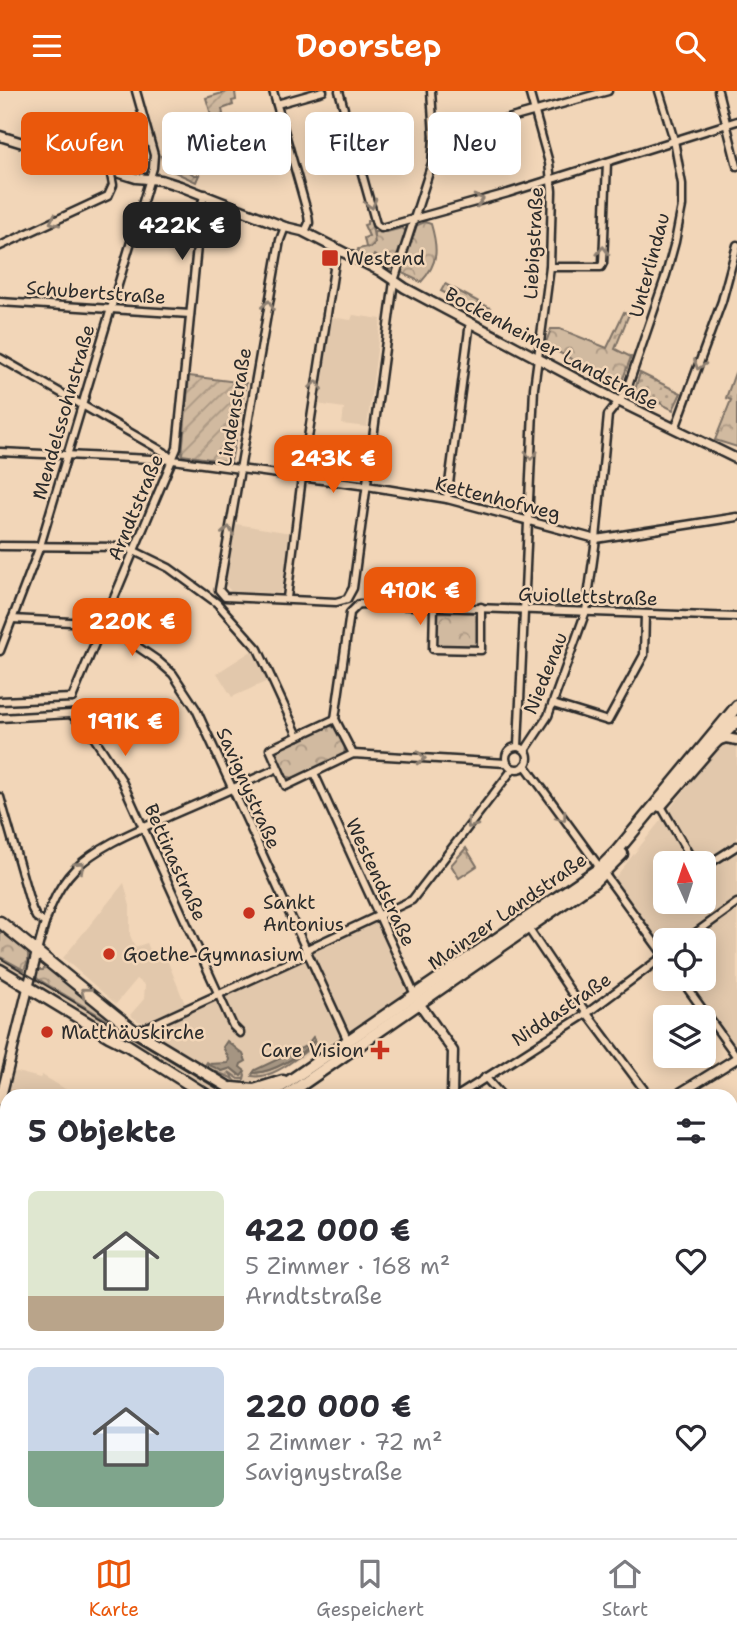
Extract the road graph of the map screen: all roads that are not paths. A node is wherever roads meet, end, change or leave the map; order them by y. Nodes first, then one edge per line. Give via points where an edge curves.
1 (136, 91) edge
2 (273, 91) edge
3 (323, 91) edge
4 (339, 91) edge
5 (431, 91) edge
6 (529, 91) edge
7 (608, 91) edge
8 (659, 91) edge
9 (718, 91) edge
10 (277, 104) junction
11 (432, 112) edge
12 (534, 112) junction
13 (521, 116) edge
14 (737, 121) edge
15 (727, 124) junction
16 (0, 136) edge
17 (674, 140) junction
18 (21, 142) edge
19 (607, 162) junction
20 (737, 166) edge
21 (111, 175) edge
22 (126, 175) edge
23 (428, 175) edge
24 (149, 179) junction
25 (552, 179) junction
26 (205, 194) junction
27 (413, 218) junction
28 (285, 227) junction
29 (305, 232) junction
30 (737, 245) edge
31 (0, 246) edge
32 (337, 249) junction
33 (550, 267) junction
34 (394, 281) junction
35 (0, 302) edge
36 (109, 310) junction
37 (190, 314) junction
38 (470, 322) junction
39 (538, 357) junction
40 (0, 358) edge
41 (618, 401) junction
42 (82, 405) junction
43 (675, 429) junction
44 (0, 452) edge
45 (67, 455) junction
46 (737, 459) edge
47 (173, 460) junction
48 (239, 468) junction
49 (302, 477) junction
50 (367, 486) junction
51 (447, 499) junction
52 (737, 517) edge
53 (528, 521) junction
54 (596, 539) junction
55 (0, 546) edge
56 (40, 546) junction
57 (135, 550) junction
58 (287, 598) junction
59 (434, 606) junction
60 (481, 607) junction
61 (524, 608) junction
62 (586, 611) junction
63 (645, 614) junction
64 (737, 617) edge
65 (12, 619) junction
66 (102, 625) junction
67 (0, 651) edge
68 (72, 698) junction
69 (0, 701) edge
70 (553, 703) junction
71 (737, 705) edge
72 (71, 713) junction
73 (0, 718) edge
74 (335, 719) junction
75 (734, 720) edge
76 (298, 736) junction
77 (737, 740) edge
78 (717, 741) junction
79 (522, 747) junction
80 (353, 754) junction
81 (506, 762) junction
82 (525, 765) junction
83 (278, 768) junction
84 (512, 770) junction
85 (314, 773) junction
86 (232, 789) junction
87 (0, 797) edge
88 (661, 806) junction
89 (143, 828) junction
90 (737, 846) edge
91 (687, 851) edge
92 (716, 859) edge
93 (602, 871) junction
94 (737, 903) edge
95 (380, 916) junction
96 (0, 922) edge
97 (44, 923) junction
98 (528, 928) junction
99 (703, 928) edge
100 (653, 940) edge
101 (37, 952) junction
102 (306, 952) junction
103 (653, 965) edge
104 (32, 971) junction
105 (4, 972) edge
106 (27, 987) junction
107 (689, 991) edge
108 (219, 994) junction
109 (417, 999) junction
110 (586, 1014) junction
111 (133, 1030) junction
112 (240, 1033) dead end
113 (348, 1041) junction
114 (737, 1057) edge
115 (306, 1069) junction
116 (453, 1076) junction
117 (485, 1077) junction
118 (472, 1086) junction
119 (226, 1087) junction
120 (3, 1089) edge
121 (197, 1089) edge
122 (230, 1089) edge
123 (241, 1089) edge
124 (256, 1089) edge
125 (278, 1089) edge
126 (294, 1089) edge
127 (452, 1089) edge
128 (468, 1089) edge
129 (496, 1089) edge
130 (643, 1089) edge
131 (686, 1089) edge

1 - 24 street, Mendelssohnstraße via 154,155
2 - 10 street
3 - 10 street
4 -> 27 street via 378,226 399,225
5 - 11 street
6 - 12 street, Liebigstraße
7 - 12 street
8 - 17 street, Unterlindau
9 - 15 street
10 - 29 street via 309,220
12 - 13 street
12 - 25 street, Liebigstraße
14 - 15 street
15 - 17 street
15 - 20 street
16 - 18 main road, Bockenheimer Landstraße
17 - 19 street
17 - 41 street, Unterlindau via 682,184 675,243 626,392
19 - 25 street
33 -> 19 street via 601,267
21 -> 31 street via 108,196
22 - 24 main road, Bockenheimer Landstraße
23 - 27 street
24 - 26 main road, Bockenheimer Landstraße
24 - 36 street, Mendelssohnstraße
27 -> 25 street
25 - 33 street, Liebigstraße
26 - 28 main road, Bockenheimer Landstraße
26 - 37 street, Arndtstraße
27 - 34 street
28 - 29 main road, Bockenheimer Landstraße
48 -> 28 street, Lindenstraße
29 - 32 main road, Bockenheimer Landstraße
30 -> 43 street via 723,301
32 - 34 main road, Bockenheimer Landstraße
49 -> 32 street
33 - 39 street, Liebigstraße
34 - 38 main road, Bockenheimer Landstraße
34 - 50 street
35 - 36 street, Schubertstraße
36 - 37 street, Schubertstraße
36 - 42 street, Mendelssohnstraße
37 - 47 street, Arndtstraße
38 - 39 main road, Bockenheimer Landstraße
38 - 51 street
39 - 41 main road, Bockenheimer Landstraße
39 -> 53 street, Liebigstraße
40 - 42 street
41 - 43 main road, Bockenheimer Landstraße
41 - 54 street, Niedenau via 608,415
42 - 45 street, Mendelssohnstraße
42 - 47 street
43 - 46 main road, Bockenheimer Landstraße
44 - 45 street, Kettenhofweg
45 - 47 street, Kettenhofweg
45 - 56 street, Mendelssohnstraße
47 - 48 street, Kettenhofweg
47 - 57 street, Arndtstraße
48 - 49 street, Kettenhofweg
58 -> 48 street, Lindenstraße via 220,593
49 - 50 street, Kettenhofweg
49 - 58 street
50 - 51 street, Kettenhofweg
50 - 58 street via 353,588 346,599
51 - 53 street, Kettenhofweg
52 - 54 street, Kettenhofweg
53 - 54 street, Kettenhofweg
53 - 61 street, Liebigstraße
54 - 62 street, Niedenau
55 - 56 street
56 - 57 street
56 - 65 street, Mendelssohnstraße
57 - 66 street, Arndtstraße
57 - 76 street via 192,583 230,615 258,649
59 - 60 street, Guiollettstraße
59 - 60 street via 433,649 481,650
59 - 74 street, Guiollettstraße via 365,603 354,607
60 - 61 street, Guiollettstraße
61 - 62 street, Guiollettstraße
61 - 79 street, Liebigstraße
62 - 63 street, Guiollettstraße
62 - 70 street, Niedenau
63 - 64 street, Guiollettstraße
63 - 70 street via 644,655 608,721
65 - 66 street, Savignystraße
65 - 67 street, Mendelssohnstraße
66 - 68 street, Arndtstraße
66 - 86 street, Savignystraße via 135,643 173,674 196,709
68 - 69 street
68 - 72 street, Arndtstraße
70 - 79 street, Niedenau
71 - 75 main road
72 - 73 street
72 - 89 street, Bettinastraße via 112,762
74 - 76 street
74 - 80 street
75 - 78 main road, Mainzer Landstraße
75 - 93 main road, Mainzer Landstraße via 719,725
76 - 83 street via 270,749
77 - 78 main road
78 - 88 main road, Mainzer Landstraße
79 - 81 street via 510,750
79 - 82 street
80 -> 81 street
80 - 85 street
81 - 84 street
82 - 84 street
82 -> 93 street
83 - 85 street via 286,786
83 - 86 street
84 -> 95 street via 412,900
85 - 95 street, Westendstraße
86 - 89 street
86 - 102 street, Savignystraße
87 - 97 street via 32,909
88 - 91 street
88 - 93 main road, Mainzer Landstraße
97 -> 89 street via 56,894 75,869 107,845
89 - 108 street, Bettinastraße
90 - 92 street
93 - 98 main road, Mainzer Landstraße
93 - 100 street
93 - 109 main road, Mainzer Landstraße
94 - 99 street
95 - 102 street
95 - 109 street, Westendstraße
96 - 101 main road
97 - 101 street
98 - 109 main road, Mainzer Landstraße
98 - 110 street, Mainzer Landstraße
101 - 104 main road
111 -> 101 main road
102 - 108 street
102 - 113 street, Savignystraße
103 - 110 street, Niddastraße
104 - 105 main road via 20,975
104 - 106 main road
105 - 106 main road
106 - 120 main road
106 - 121 main road
107 - 114 street
108 - 111 street
108 - 112 street, Bettinastraße
109 - 113 main road, Mainzer Landstraße
109 - 116 main road via 453,1051
109 - 126 main road, Mainzer Landstraße
110 - 117 street, Niddastraße
110 - 130 street, Mainzer Landstraße
111 - 119 main road
113 - 115 main road, Mainzer Landstraße
114 - 131 main road
115 - 124 main road
115 - 125 main road, Mainzer Landstraße
116 - 118 street via 458,1088
116 - 127 main road
117 - 118 street, Niddastraße
117 - 129 street
118 - 128 street, Niddastraße
119 - 122 main road
119 - 123 main road

